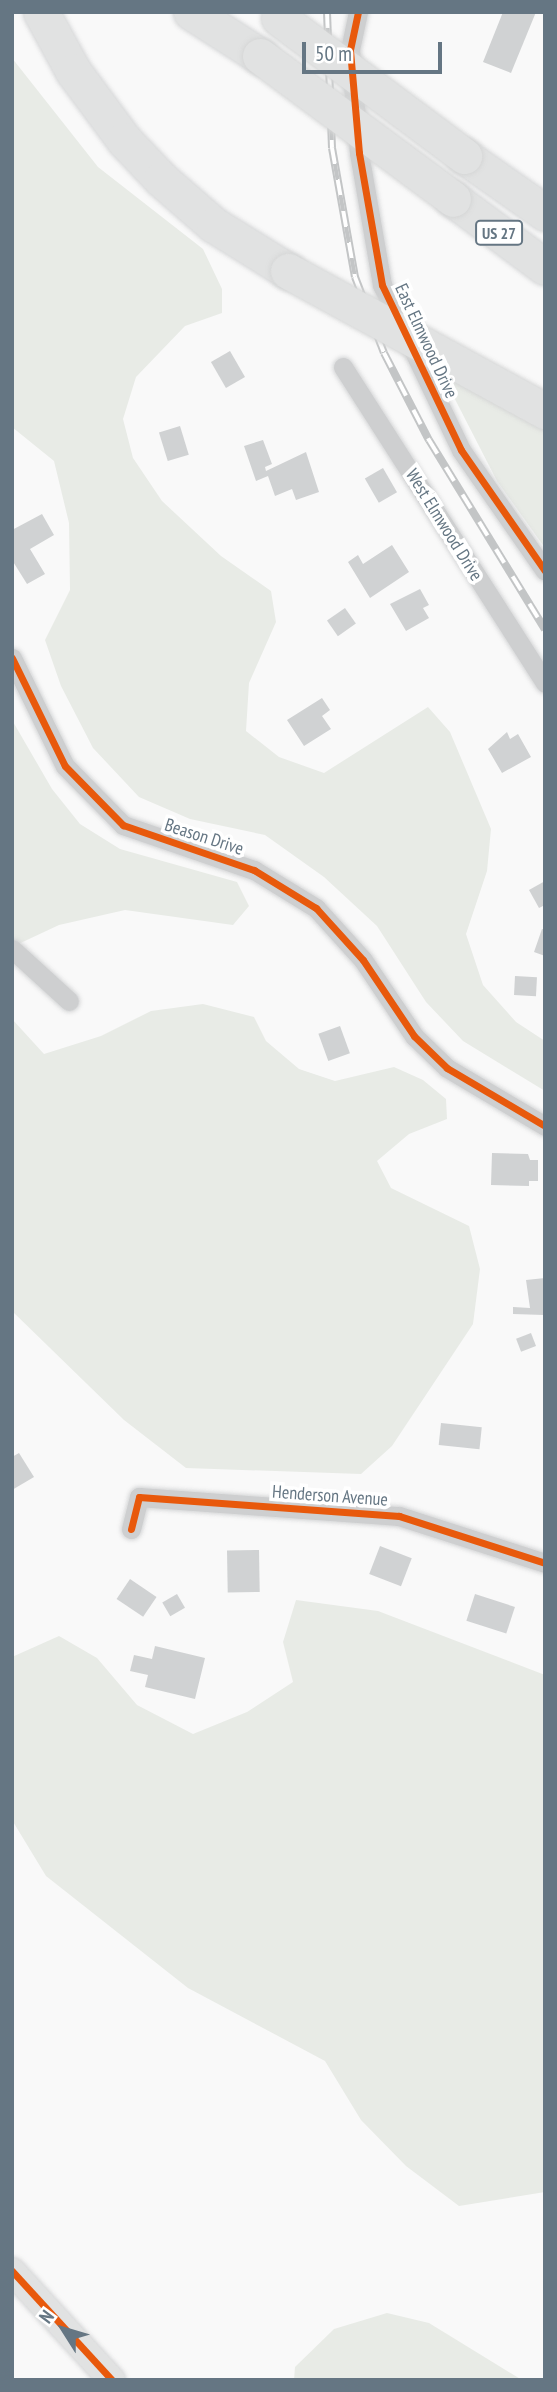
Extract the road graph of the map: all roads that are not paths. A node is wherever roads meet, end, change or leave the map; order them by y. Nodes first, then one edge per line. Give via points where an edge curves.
1 (41, 12) edge
2 (191, 12) edge
3 (358, 12) edge
4 (274, 14) edge
5 (545, 213) edge
6 (545, 267) edge
7 (343, 367) dead end
8 (545, 411) edge
9 (545, 571) edge
10 (12, 658) edge
11 (545, 683) edge
12 (12, 949) edge
13 (69, 1001) dead end
14 (545, 1126) edge
15 (131, 1529) dead end
16 (545, 1563) edge
17 (12, 2271) edge
18 (112, 2380) edge

1 - 8 highway, bridge via 73,71 124,140 215,225 288,271
2 - 6 highway, US 27, bridge via 260,56
3 - 9 street, East Elmwood Drive via 351,50 359,152 382,285 461,450
4 - 5 highway, US 27, bridge
7 - 11 street, West Elmwood Drive
10 - 14 street, Beason Drive via 65,766 123,825 254,870 316,908 363,960 414,1036 447,1068
12 - 13 street
15 - 16 street, Henderson Avenue via 139,1497 400,1516
17 - 18 main road

